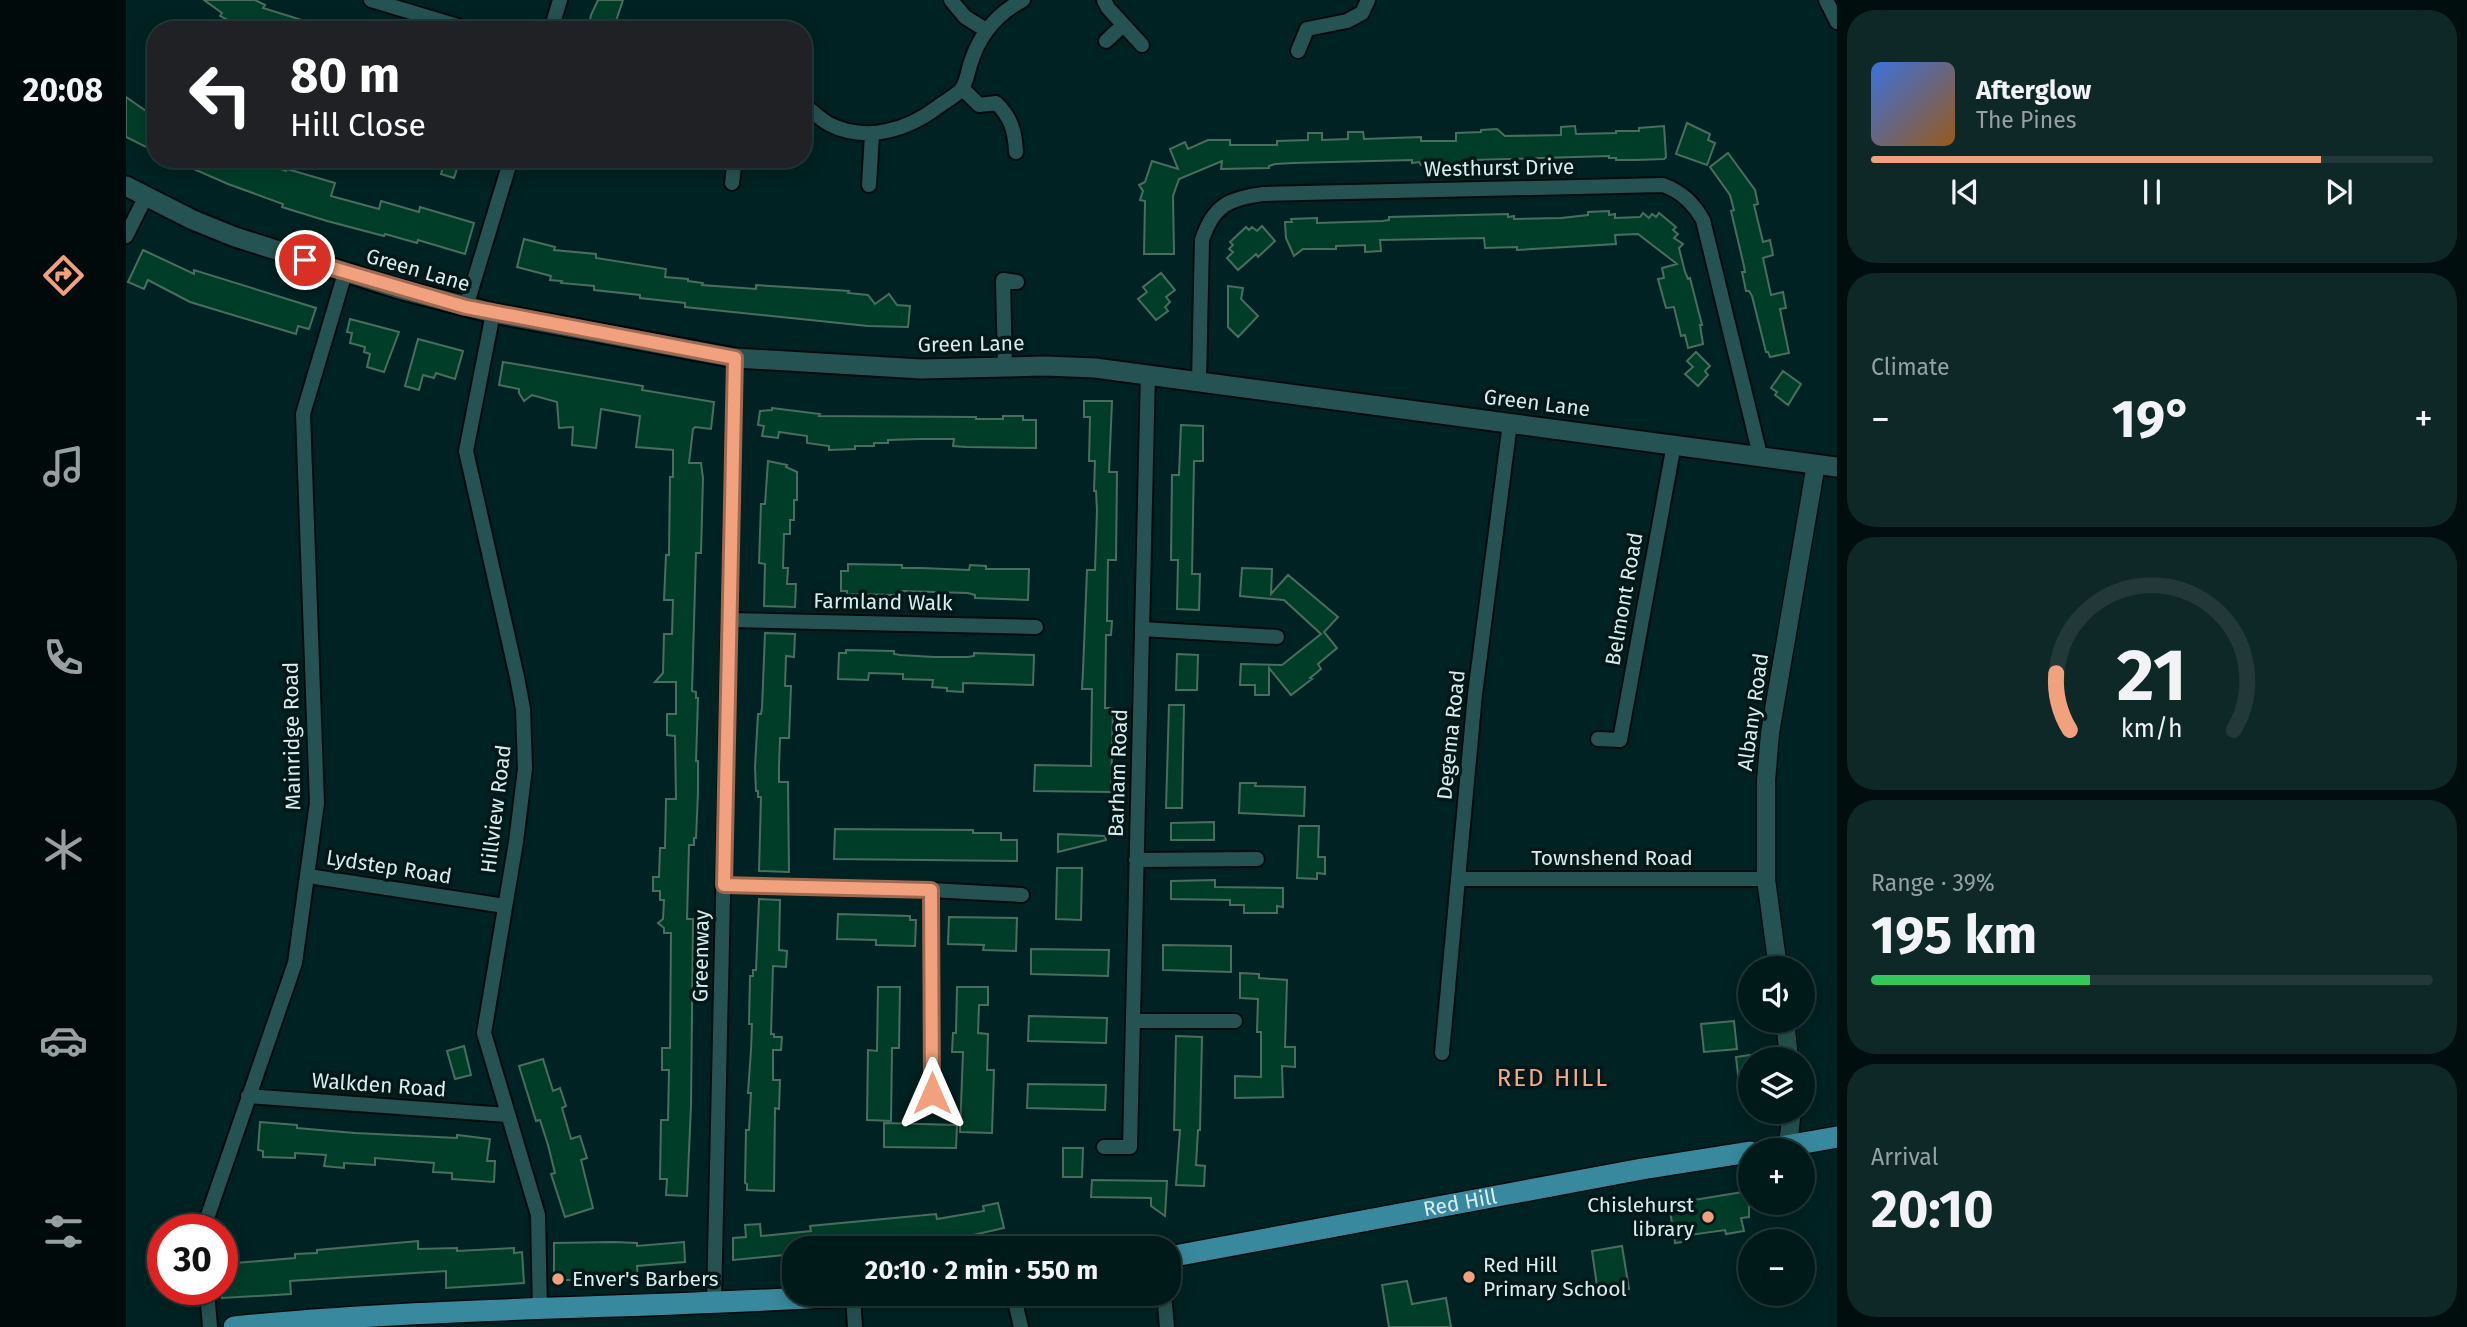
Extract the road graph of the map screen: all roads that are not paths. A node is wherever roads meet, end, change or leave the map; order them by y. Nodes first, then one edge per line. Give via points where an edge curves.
1 (371, 0) edge
2 (560, 0) edge
3 (951, 0) edge
4 (1023, 0) edge
5 (1104, 0) edge
6 (1368, 0) edge
7 (1826, 0) edge
8 (441, 21) edge
9 (554, 21) edge
10 (1837, 23) edge
11 (1123, 25) junction
12 (986, 30) junction
13 (1106, 41) dead end
14 (1142, 44) dead end
15 (1298, 51) dead end
16 (962, 89) junction
17 (812, 111) edge
18 (872, 134) junction
19 (1016, 152) dead end
20 (508, 168) edge
21 (734, 168) edge
22 (732, 183) dead end
23 (869, 185) dead end
24 (126, 186) edge
25 (145, 198) junction
26 (126, 236) edge
27 (345, 273) junction
28 (1004, 280) dead end
29 (466, 307) junction
30 (493, 313) junction
31 (735, 358) junction
32 (1005, 367) junction
33 (1148, 373) junction
34 (1199, 380) junction
35 (1510, 422) junction
36 (1674, 444) junction
37 (1759, 455) junction
38 (1816, 464) junction
39 (1837, 467) edge
40 (729, 620) junction
41 (1036, 627) dead end
42 (1142, 629) junction
43 (1277, 637) dead end
44 (1598, 739) dead end
45 (1256, 859) dead end
46 (1136, 860) junction
47 (307, 876) junction
48 (1458, 879) junction
49 (1766, 879) junction
50 (724, 885) junction
51 (931, 890) junction
52 (1022, 895) dead end
53 (505, 906) junction
54 (1776, 956) edge
55 (1134, 1021) junction
56 (1235, 1021) dead end
57 (1442, 1053) dead end
58 (932, 1093) dead end
59 (248, 1096) junction
60 (507, 1115) junction
61 (1837, 1137) edge
62 (1815, 1140) edge
63 (1104, 1147) dead end
64 (1738, 1154) edge
65 (208, 1214) edge
66 (1181, 1255) edge
67 (782, 1300) edge
68 (714, 1303) junction
69 (208, 1305) edge
70 (854, 1306) edge
71 (1016, 1306) edge
72 (1165, 1306) edge
73 (540, 1309) junction
74 (393, 1321) edge
75 (210, 1327) edge
76 (234, 1327) edge
77 (855, 1327) edge
78 (1021, 1327) edge
79 (1167, 1327) edge

1 - 8 street
2 - 9 street
3 - 12 street via 965,17
4 - 12 street
5 - 11 street
6 - 15 street via 1362,13 1348,20 1307,29
7 - 10 street
11 - 13 street
11 - 14 street
12 - 16 street
16 - 18 street via 929,114 903,127
16 - 19 street via 979,105 996,103 1006,113 1015,131
17 - 18 street via 828,124
18 - 23 street
20 - 29 street
21 - 22 street
24 - 25 main road, Green Lane
25 - 26 street
25 - 27 main road, Green Lane via 235,237
27 - 29 main road, Green Lane
27 - 47 street, Mainridge Road via 303,414 317,803
28 - 32 street
29 - 30 main road, Green Lane
30 - 31 main road, Green Lane
30 - 53 street, Hillview Road via 466,451 523,709 525,768
31 - 32 main road, Green Lane via 921,369
31 - 40 street, Greenway
32 - 33 main road, Green Lane
33 - 34 main road, Green Lane
33 - 42 street, Barham Road
34 - 35 main road, Green Lane
34 - 37 street, Westhurst Drive via 1202,240 1208,222 1221,206 1242,196 1663,185 1679,191 1703,220
35 - 36 main road, Green Lane
35 - 48 street, Degema Road via 1475,694
36 - 37 main road, Green Lane
36 - 44 street, Belmont Road via 1620,740
37 - 38 main road, Green Lane
38 - 39 main road, Green Lane
38 - 49 street, Albany Road via 1770,733
40 - 41 street, Farmland Walk
40 - 50 street, Greenway
42 - 43 street
42 - 46 street, Barham Road
45 - 46 street
46 - 55 street, Barham Road
47 - 53 street, Lydstep Road
47 - 59 street, Mainridge Road via 295,963
48 - 49 street, Townshend Road
48 - 57 street, Degema Road
49 - 54 street, Albany Road
50 - 51 street
50 - 68 street, Greenway
51 - 52 street
51 - 58 street
53 - 60 street, Hillview Road via 484,1033
55 - 56 street
55 - 63 street, Barham Road via 1130,1147
59 - 60 street, Walkden Road
59 - 65 street, Mainridge Road
60 - 73 street, Hillview Road via 538,1215
61 - 62 main road
64 - 66 main road, Red Hill
67 - 68 main road
68 - 73 main road
69 - 75 street
70 - 77 street
71 - 78 street
72 - 79 street
73 - 74 main road
74 - 76 main road via 333,1317

